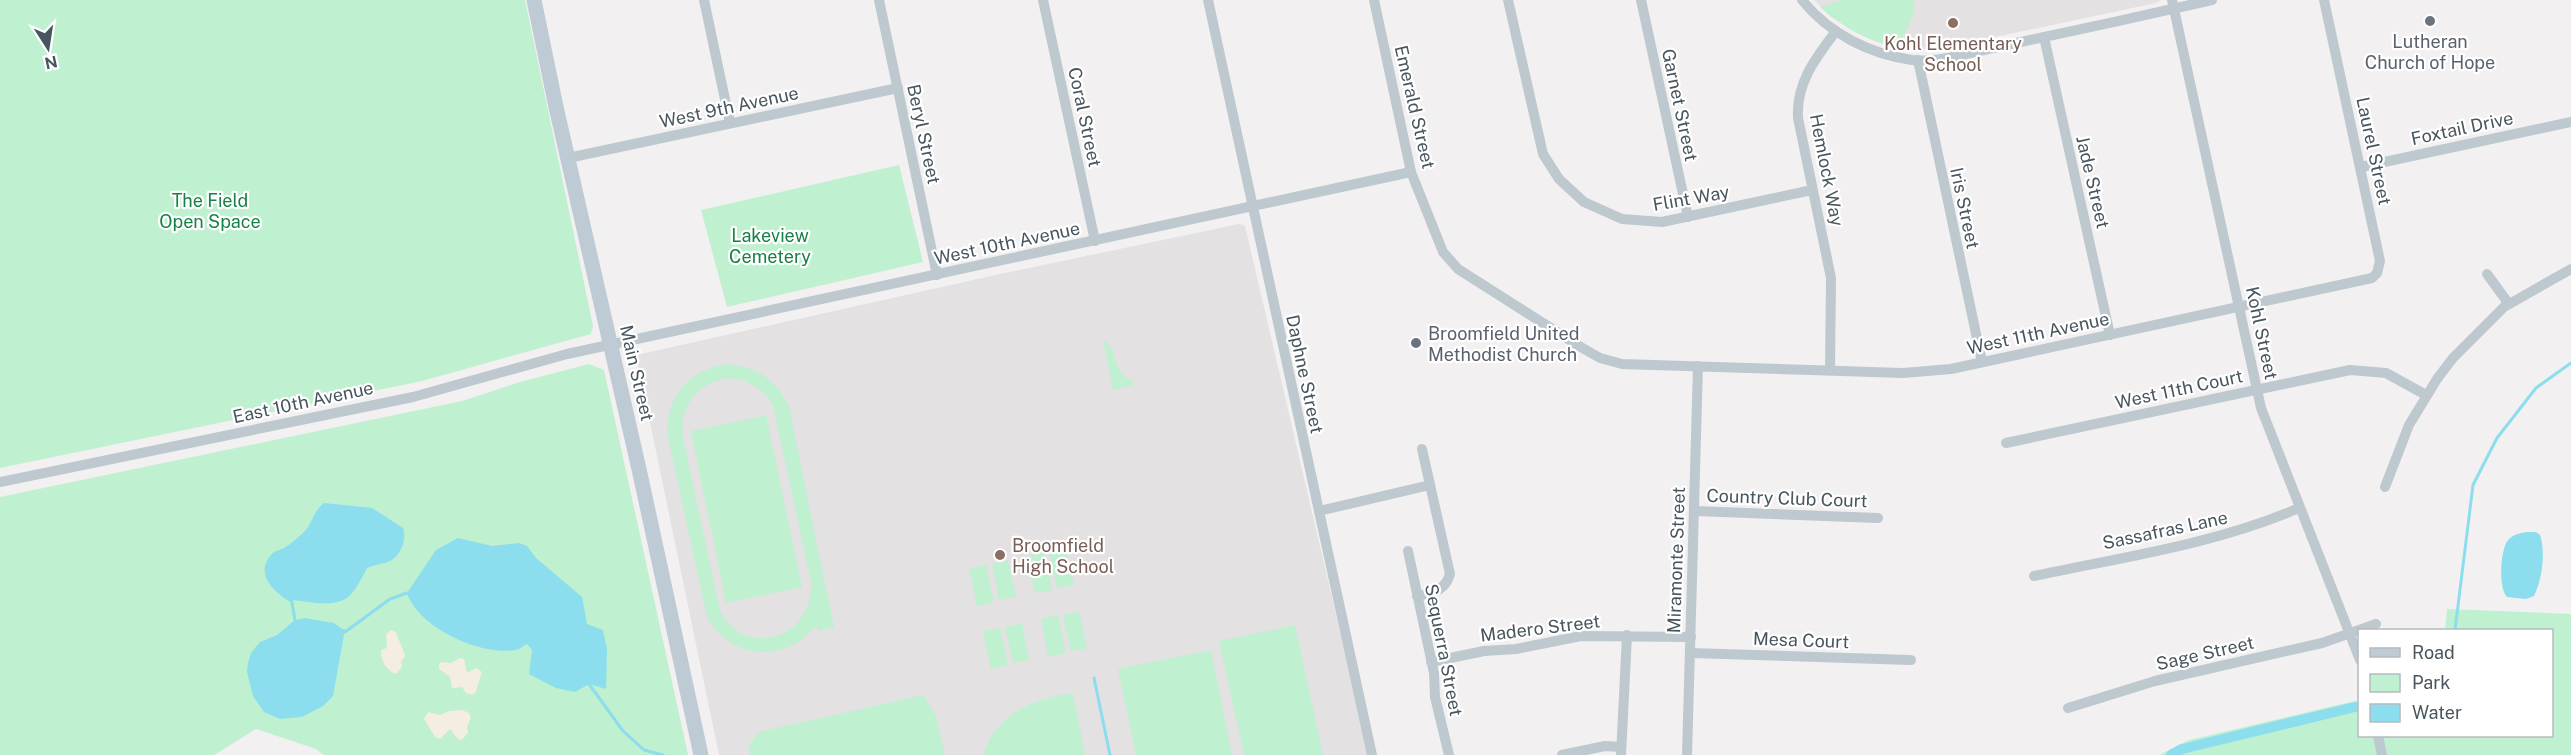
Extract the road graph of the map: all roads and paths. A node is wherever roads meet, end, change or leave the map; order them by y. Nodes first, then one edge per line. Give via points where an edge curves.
1 (534, 0) edge
2 (704, 0) edge
3 (879, 0) edge
4 (1043, 0) edge
5 (1208, 0) edge
6 (1374, 0) edge
7 (1508, 0) edge
8 (1641, 0) edge
9 (1803, 0) edge
10 (2212, 0) edge
11 (2324, 0) edge
12 (2173, 4) edge
13 (1836, 31) junction
14 (2044, 37) junction
15 (1918, 60) junction
16 (898, 88) junction
17 (2571, 122) edge
18 (730, 123) junction
19 (568, 159) junction
20 (2361, 167) junction
21 (1411, 172) junction
22 (1812, 190) junction
23 (1252, 207) junction
24 (1688, 217) junction
25 (1095, 241) junction
26 (2571, 269) edge
27 (2377, 273) joint
28 (2487, 274) dead end
29 (937, 275) junction
30 (2509, 304) junction
31 (2239, 308) junction
32 (2110, 335) junction
33 (610, 345) junction
34 (1982, 362) junction
35 (1698, 366) junction
36 (1830, 370) junction
37 (2257, 389) junction
38 (2426, 395) junction
39 (2006, 443) dead end
40 (1422, 449) dead end
41 (0, 482) edge
42 (1430, 484) junction
43 (2385, 487) dead end
44 (2299, 508) junction
45 (1318, 511) junction
46 (1695, 511) junction
47 (1878, 518) dead end
48 (1408, 551) dead end
49 (2034, 576) dead end
50 (1417, 596) junction
51 (2376, 624) dead end
52 (2361, 629) edge
53 (2358, 630) edge
54 (2349, 633) junction
55 (1628, 635) junction
56 (1691, 637) junction
57 (1690, 653) junction
58 (2358, 655) edge
59 (1911, 660) dead end
60 (1431, 662) junction
61 (2068, 708) dead end
62 (2378, 737) edge
63 (1621, 751) edge
64 (701, 755) edge
65 (1372, 755) edge
66 (1449, 755) edge
67 (1562, 755) edge
68 (1687, 755) edge
69 (2382, 755) edge

1 - 19 main road, Main Street
2 - 18 street
3 - 16 street, Beryl Street
4 - 25 street, Coral Street
5 - 23 street, Daphne Street
6 - 21 street, Emerald Street
7 - 24 street, Flint Way via 1538,139 1558,179 1584,202 1622,219 1653,222
8 - 24 street, Garnet Street
9 - 13 street
10 - 12 street
11 - 20 street, Laurel Street
12 - 14 street
12 - 31 street, Kohl Street
13 - 15 street via 1865,47
13 - 22 street, Hemlock Way via 1803,80 1798,95 1798,118
14 - 15 street
14 - 32 street, Jade Street
15 - 34 street, Iris Street
16 - 18 street, West 9th Avenue
16 - 29 street, Beryl Street
17 - 20 street, Foxtail Drive
18 - 19 street, West 9th Avenue
19 - 33 main road, Main Street
20 - 27 street, Laurel Street via 2380,261
21 - 23 street, West 10th Avenue
21 - 35 street, Emerald Street via 1443,252 1466,274 1600,358 1622,364
22 - 24 street, Flint Way
22 - 36 street, Hemlock Way via 1831,278
23 - 25 street, West 10th Avenue
23 - 45 street, Daphne Street
25 - 29 street, West 10th Avenue
26 - 30 street
27 - 31 street, West 11th Avenue via 2367,280
28 - 30 street
29 - 33 street, West 10th Avenue
30 - 38 street via 2464,345
31 - 32 street, West 11th Avenue
31 - 37 street, Kohl Street
32 - 34 street, West 11th Avenue
33 - 41 street, East 10th Avenue via 413,397
33 - 64 main road, Main Street
34 - 36 street, West 11th Avenue via 1922,372
35 - 36 street, West 11th Avenue
35 - 46 street, Miramonte Street
37 - 38 street, West 11th Court via 2362,369 2397,377
37 - 39 street, West 11th Court
37 - 44 street, Kohl Street
38 - 43 street via 2402,440
40 - 42 street
42 - 45 street
42 - 50 street via 1450,574 1438,591
44 - 49 street, Sassafras Lane via 2224,535
44 - 54 street, Kohl Street
45 - 65 street, Daphne Street
46 - 47 street, Country Club Court
46 - 56 street, Miramonte Street
48 - 50 street, Sequerra Street
50 - 60 street, Sequerra Street
51 - 52 street, Sage Street
53 - 54 street, Sage Street
54 - 58 street, Kohl Street
54 - 61 street, Sage Street via 2322,643 2166,678
55 - 56 street, Madero Street
55 - 60 street, Madero Street via 1581,636
55 - 63 street
56 - 57 street, Miramonte Street
57 - 59 street, Mesa Court
57 - 68 street, Miramonte Street
60 - 66 street, Sequerra Street
62 - 69 street
63 - 67 street via 1605,746

